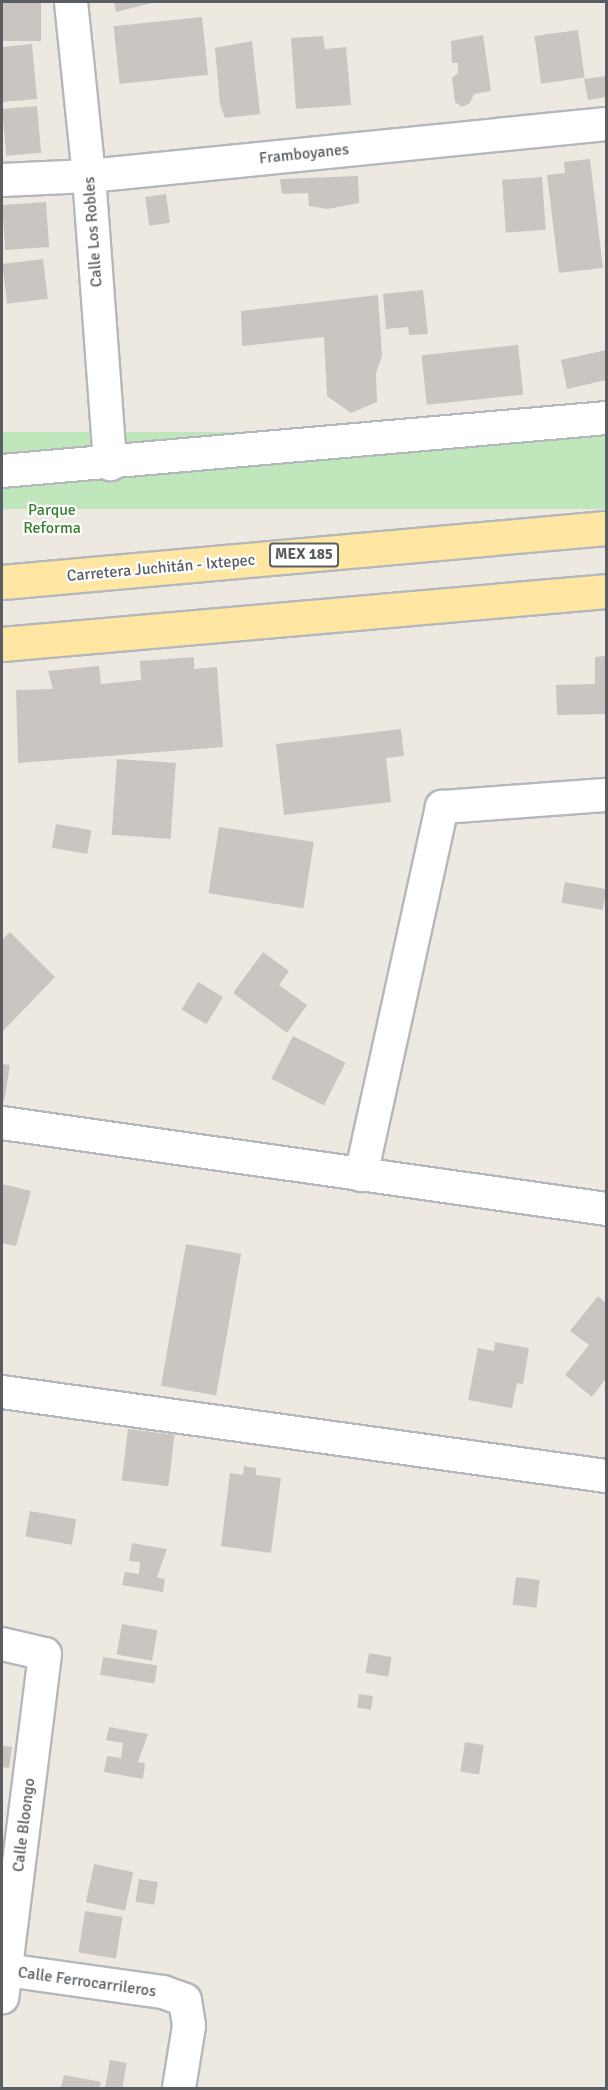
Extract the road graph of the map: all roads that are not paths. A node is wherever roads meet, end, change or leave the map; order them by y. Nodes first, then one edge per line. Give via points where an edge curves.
1 (72, 2) edge
2 (606, 124) edge
3 (89, 176) junction
4 (2, 180) edge
5 (606, 418) edge
6 (110, 464) junction
7 (2, 471) edge
8 (606, 528) edge
9 (2, 582) edge
10 (606, 591) edge
11 (2, 644) edge
12 (606, 795) edge
13 (2, 1123) edge
14 (361, 1175) junction
15 (606, 1209) edge
16 (2, 1392) edge
17 (606, 1476) edge
18 (2, 1644) edge
19 (4, 1984) edge
20 (178, 2088) edge

1 - 3 street, Calle Los Robles
2 - 3 street, Framboyanes
3 - 4 street, Framboyanes
3 - 6 street, Calle Los Robles
5 - 6 street
6 - 7 street
8 - 9 main road, Carretera Juchitán - Ixtepec / MEX 185
10 - 11 main road
12 - 14 street via 442,807
13 - 14 street
14 - 15 street
16 - 17 street
18 - 19 street, Calle Bloongo via 45,1654
19 - 20 street, Calle Ferrocarrileros via 163,1992 185,2000 189,2026

